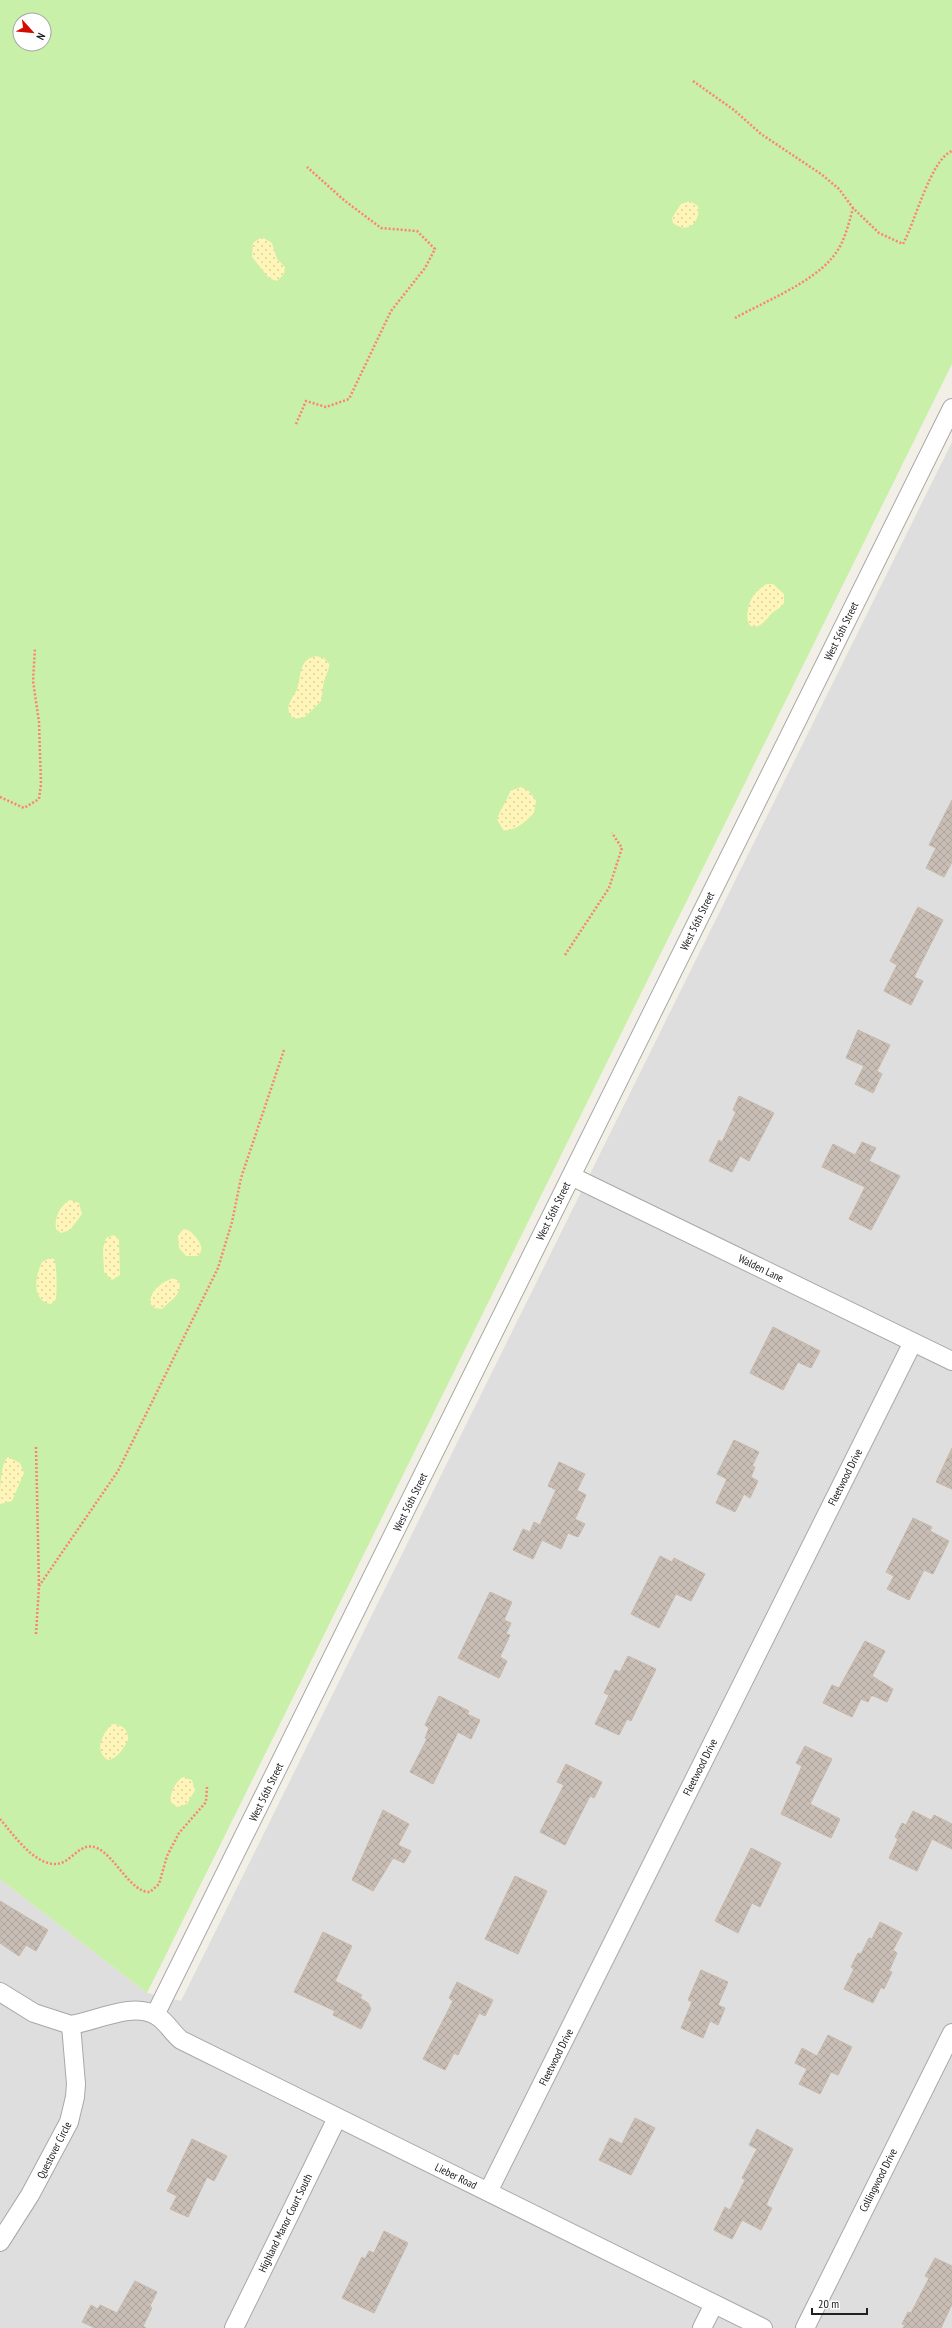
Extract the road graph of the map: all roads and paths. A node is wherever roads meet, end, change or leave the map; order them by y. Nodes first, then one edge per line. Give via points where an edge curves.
1 (694, 81) dead end
2 (952, 151) edge
3 (307, 167) dead end
4 (852, 208) junction
5 (735, 318) dead end
6 (952, 408) edge
7 (296, 424) dead end
8 (35, 648) dead end
9 (0, 797) edge
10 (612, 833) dead end
11 (565, 955) dead end
12 (284, 1050) dead end
13 (571, 1176) junction
14 (913, 1342) junction
15 (952, 1361) edge
16 (36, 1447) dead end
17 (39, 1586) junction
18 (36, 1634) dead end
19 (207, 1787) dead end
20 (0, 1819) edge
21 (0, 1992) edge
22 (155, 2015) junction
23 (71, 2025) junction
24 (952, 2033) edge
25 (337, 2118) junction
26 (488, 2192) junction
27 (0, 2242) edge
28 (714, 2304) junction
29 (234, 2328) edge
30 (702, 2328) edge
31 (763, 2328) edge
32 (805, 2328) edge

1 - 4 path via 734,110 761,134 821,174 839,189
2 - 4 path via 947,153 932,172 903,244 879,233
3 - 7 path via 345,201 381,228 417,231 435,249 425,268 391,311 349,400 326,407 306,401
4 - 5 path via 847,233 832,258 810,278
6 - 13 street, West 56th Street
8 - 9 path via 33,681 39,722 39,799 24,808
10 - 11 path via 622,848 609,888
12 - 17 path via 241,1178 232,1222 218,1268 118,1471
13 - 14 street, Walden Lane
13 - 22 street, West 56th Street
14 - 15 street, Walden Lane
14 - 26 street, Fleetwood Drive
16 - 17 path
17 - 18 path
19 - 20 path via 206,1802 179,1833 167,1856 159,1884 150,1892 138,1889 121,1868 94,1847 80,1850 66,1862 54,1864 35,1856
21 - 23 street via 34,2013
22 - 23 street via 144,2011 125,2011
22 - 25 street, Lieber Road via 181,2040
23 - 27 street, Questover Circle via 76,2084 69,2122 30,2195
24 - 32 street, Collingwood Drive
25 - 26 street, Lieber Road
25 - 29 street, Highland Manor Court South
26 - 28 street, Lieber Road
28 - 30 street
28 - 31 street, Lieber Road

